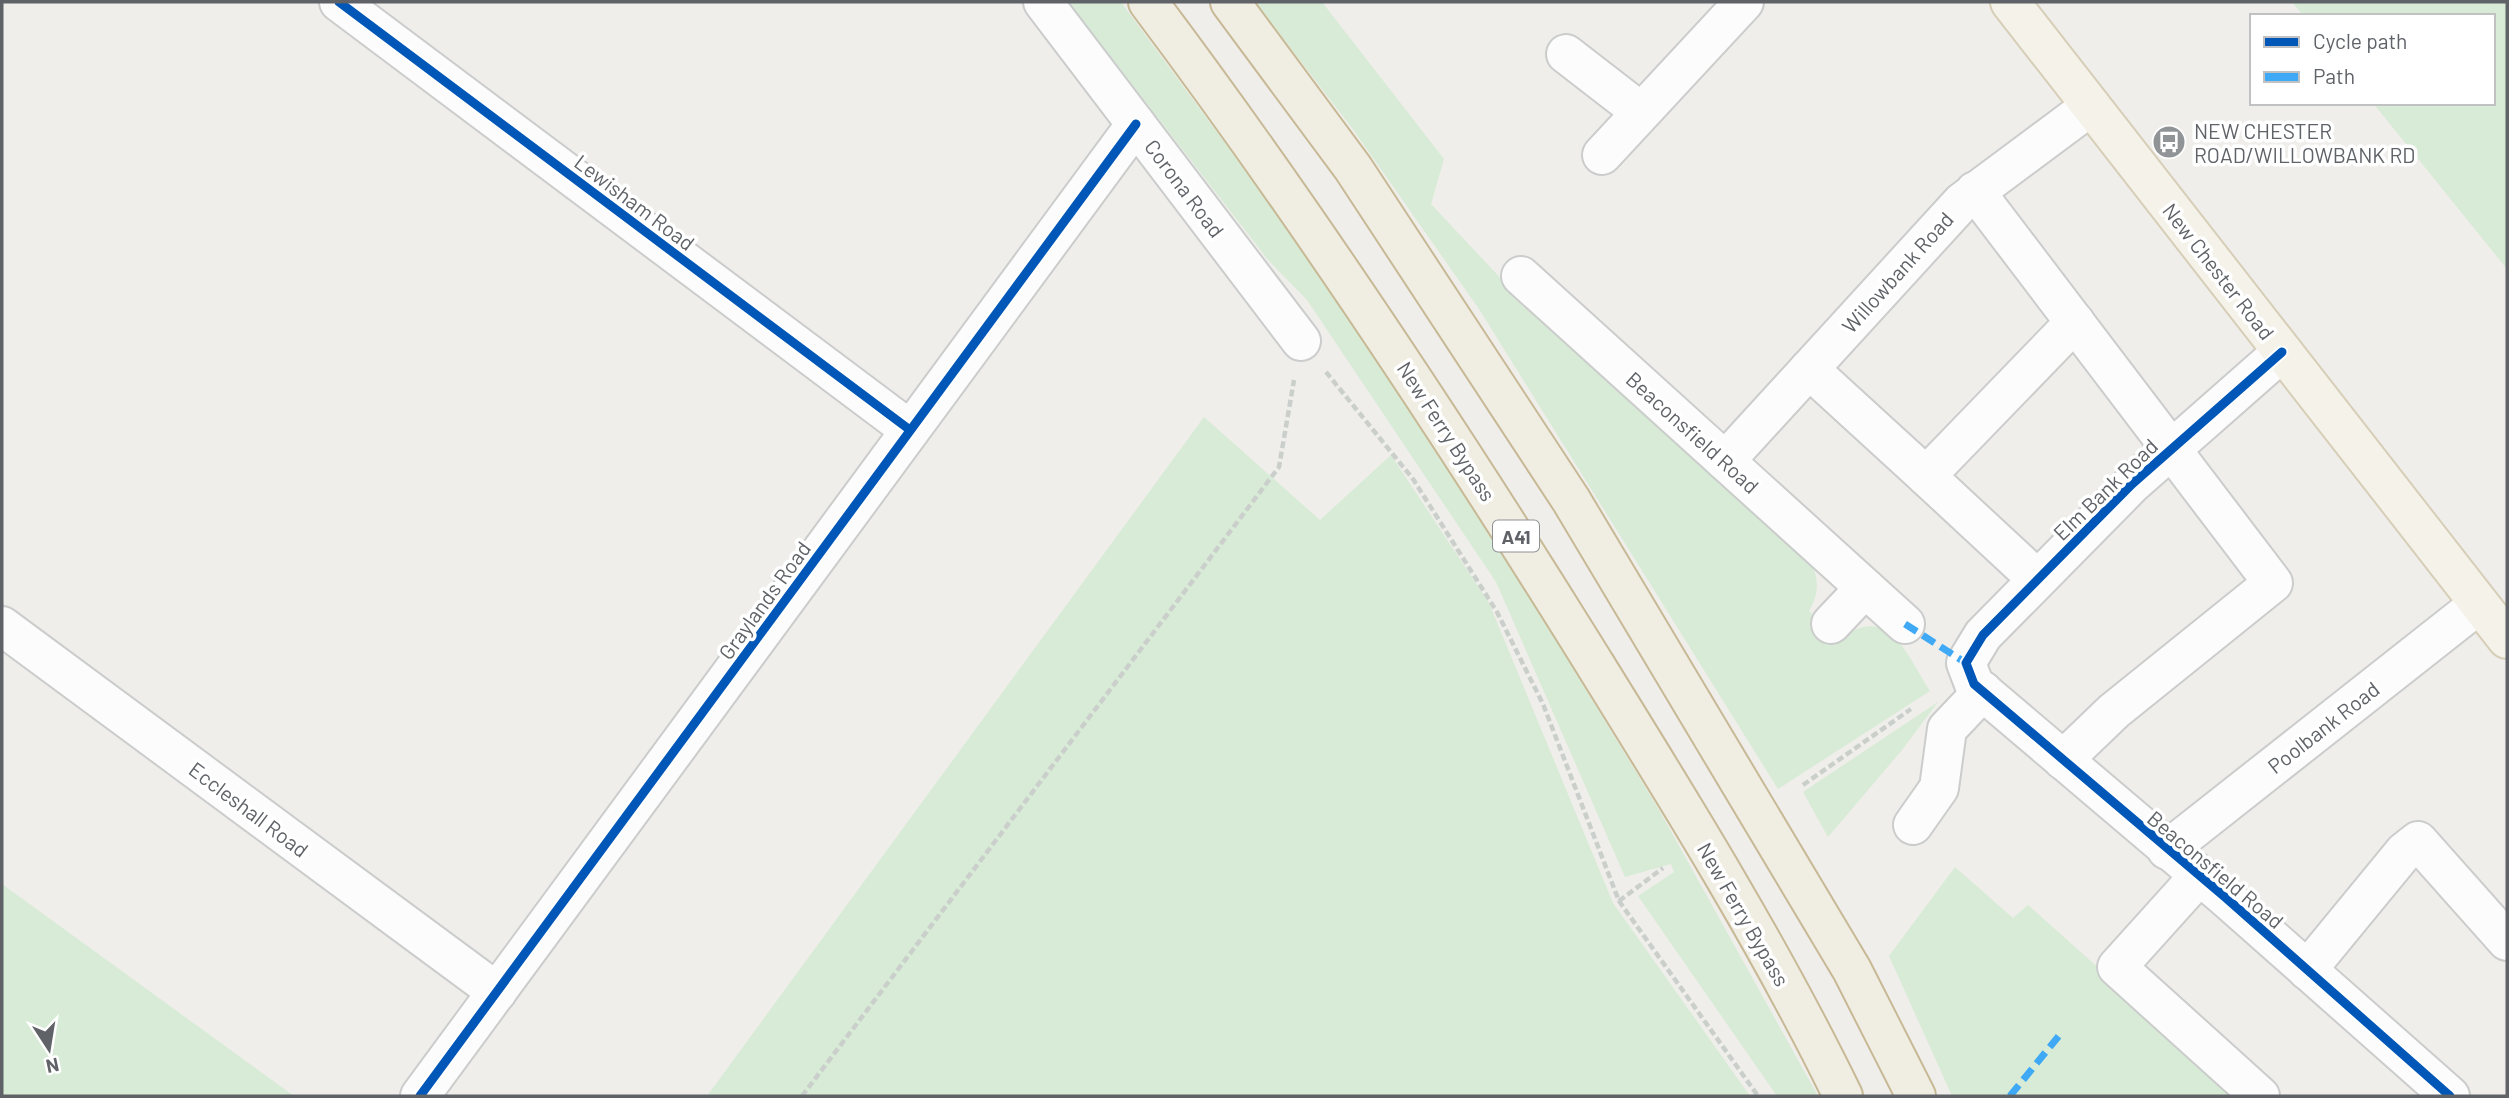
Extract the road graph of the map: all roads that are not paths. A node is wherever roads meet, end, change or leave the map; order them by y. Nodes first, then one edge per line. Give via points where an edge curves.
1 (340, 2) edge
2 (1043, 2) edge
3 (1148, 2) edge
4 (1230, 2) edge
5 (1744, 2) edge
6 (2010, 2) edge
7 (1566, 54) dead end
8 (2091, 106) junction
9 (1641, 112) junction
10 (1136, 124) junction
11 (1602, 155) dead end
12 (1975, 191) junction
13 (1521, 276) dead end
14 (2075, 322) junction
15 (1301, 341) road end
16 (2282, 352) junction
17 (1809, 369) junction
18 (911, 430) junction
19 (2171, 450) junction
20 (1725, 461) junction
21 (1926, 476) junction
22 (2037, 579) junction
23 (1865, 588) junction
24 (2479, 604) junction
25 (1831, 624) dead end
26 (1905, 624) dead end
27 (2, 626) edge
28 (2507, 639) edge
29 (1974, 677) junction
30 (2063, 760) junction
31 (1913, 825) dead end
32 (2167, 850) junction
33 (2199, 876) junction
34 (2507, 941) edge
35 (2307, 970) junction
36 (496, 992) junction
37 (420, 1096) edge
38 (1843, 1096) edge
39 (1916, 1096) edge
40 (2260, 1096) edge
41 (2450, 1096) edge

1 - 18 street, Lewisham Road
2 - 10 street, Corona Road
3 - 38 highway, New Ferry Bypass / A41 via 1334,260 1486,489 1637,732 1795,1001
4 - 39 highway via 1353,168 1571,500 1852,970
5 - 9 street
6 - 8 main road, New Chester Road
7 - 9 street
8 - 12 street, Willowbank Road
8 - 16 main road, New Chester Road
9 - 11 street
10 - 15 street, Corona Road
10 - 18 street, Graylands Road
12 - 14 street
12 - 17 street, Willowbank Road
13 - 20 street, Beaconsfield Road
14 - 19 street
14 - 21 street
16 - 19 street, Elm Bank Road
16 - 24 main road, New Chester Road
17 - 20 street, Willowbank Road
17 - 21 street
18 - 36 street, Graylands Road
19 - 22 street, Elm Bank Road
19 - 30 street via 2273,583 2114,711
20 - 23 street, Beaconsfield Road
21 - 22 street
22 - 29 street, Elm Bank Road via 1983,635
23 - 25 street
23 - 26 street, Beaconsfield Road
24 - 28 main road, New Chester Road
24 - 32 street, Poolbank Road
27 - 36 street, Eccleshall Road
29 - 30 street, Beaconsfield Road
29 - 31 street, Elm Bank Road via 1947,729 1939,788
30 - 32 street, Beaconsfield Road
32 - 33 street, Beaconsfield Road
33 - 35 street, Beaconsfield Road
33 - 40 street via 2117,967
34 - 35 street via 2418,841
35 - 41 street, Beaconsfield Road
36 - 37 street, Graylands Road

